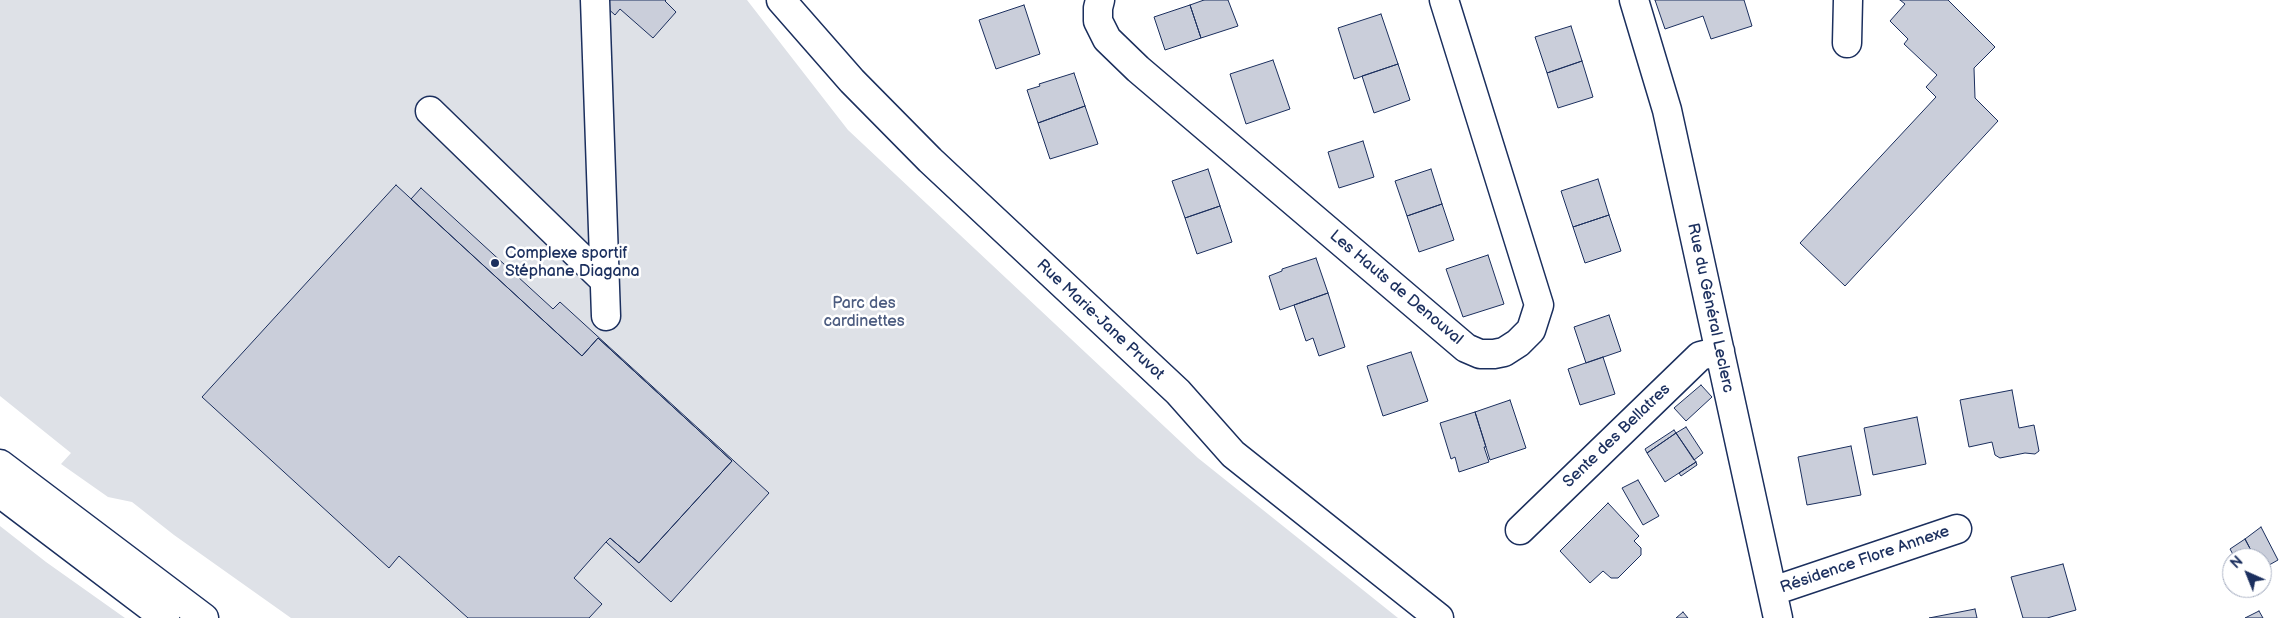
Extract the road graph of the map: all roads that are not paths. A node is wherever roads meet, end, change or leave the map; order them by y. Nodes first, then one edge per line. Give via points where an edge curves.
1 (595, 0) edge
2 (780, 0) edge
3 (1100, 0) edge
4 (1444, 0) edge
5 (1634, 0) edge
6 (1848, 0) edge
7 (1847, 43) dead end
8 (430, 111) dead end
9 (604, 280) junction
10 (606, 316) dead end
11 (1720, 352) junction
12 (0, 464) edge
13 (0, 493) edge
14 (1958, 529) dead end
15 (1520, 530) dead end
16 (1773, 591) junction
17 (165, 618) edge
18 (204, 618) edge
19 (1439, 618) edge
20 (1778, 618) edge

1 - 9 street
2 - 19 street, Rue Marie-Jane Pruvot via 852,81 930,160 1178,392 1233,454
3 - 4 street, Les Hauts de Denouval via 1098,21 1108,39 1138,69 1466,348 1480,354 1494,354 1518,343 1531,330 1539,305
5 - 11 street, Rue du Général Leclerc via 1667,110
6 - 7 street
8 - 9 street
9 - 10 street
11 - 15 street, Sente des Bellatres via 1700,356
11 - 16 street, Rue du Général Leclerc
12 - 18 street
13 - 17 street
14 - 16 street, Résidence Flore Annexe
16 - 20 street, Rue du Général Leclerc

